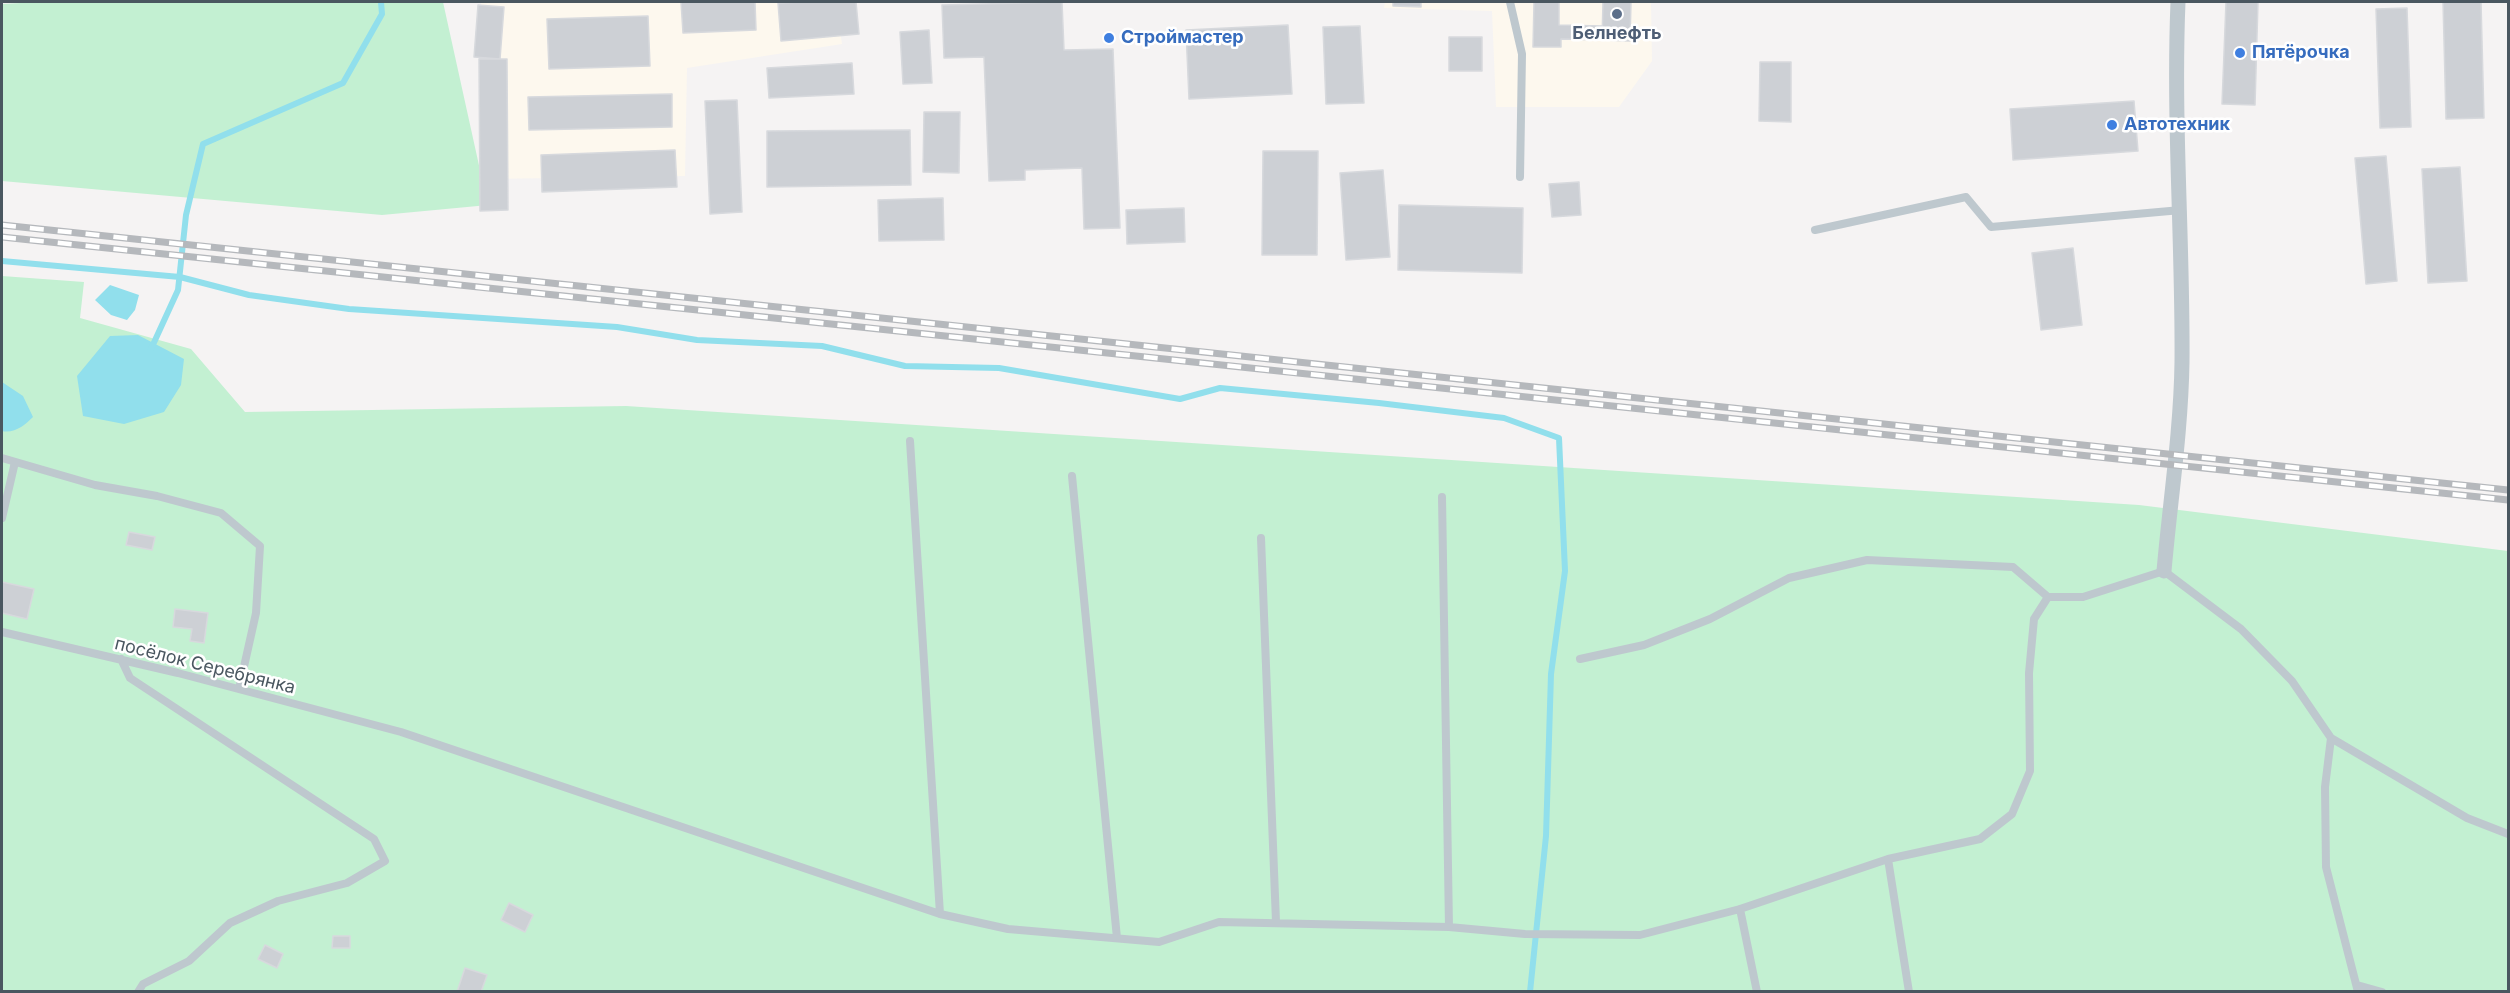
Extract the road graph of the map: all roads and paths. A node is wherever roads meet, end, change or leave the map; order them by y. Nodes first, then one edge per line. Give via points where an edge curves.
1 (1510, 2) edge
2 (2178, 2) edge
3 (1520, 177) dead end
4 (2181, 210) junction
5 (1815, 230) dead end
6 (910, 441) dead end
7 (2, 458) edge
8 (15, 462) junction
9 (1072, 476) dead end
10 (1442, 497) dead end
11 (2, 518) edge
12 (1261, 538) dead end
13 (2164, 571) junction
14 (2049, 597) junction
15 (2, 632) edge
16 (121, 659) junction
17 (1580, 659) dead end
18 (239, 689) junction
19 (2331, 738) junction
20 (2508, 834) edge
21 (1888, 859) junction
22 (1740, 909) junction
23 (940, 914) junction
24 (1276, 921) junction
25 (1449, 927) junction
26 (1117, 938) junction
27 (2357, 988) edge
28 (138, 992) edge
29 (1757, 992) edge
30 (1909, 992) edge
31 (2382, 992) edge

1 - 3 lane via 1522,54
2 - 4 street via 2175,76
4 - 5 lane via 1991,226 1966,197
4 - 13 street via 2182,365
6 - 23 lane
7 - 8 lane
8 - 11 lane
8 - 18 lane via 95,485 221,513 260,546 255,613
9 - 26 lane
10 - 25 lane
12 - 24 lane
13 - 14 lane via 2083,597
13 - 19 lane via 2241,629 2292,681
14 - 17 lane via 2013,567 1867,560 1789,578 1710,619 1644,645
14 - 21 lane, посёлок Серебрянка via 2034,619 2029,673 2030,771 2012,814 1980,838
15 - 16 lane, посёлок Серебрянка
16 - 18 lane, посёлок Серебрянка
16 - 28 lane via 130,678 374,839 385,861 347,883 278,901 230,923 189,961 143,984
18 - 23 lane, посёлок Серебрянка via 401,732
19 - 20 lane via 2467,818
19 - 27 lane via 2325,787 2326,867
21 - 22 lane, посёлок Серебрянка
21 - 30 lane
22 - 25 lane, посёлок Серебрянка via 1640,935 1525,934
22 - 29 lane
23 - 26 lane, посёлок Серебрянка via 1008,929
24 - 25 lane, посёлок Серебрянка
24 - 26 lane, посёлок Серебрянка via 1219,922 1159,942
27 - 31 lane

